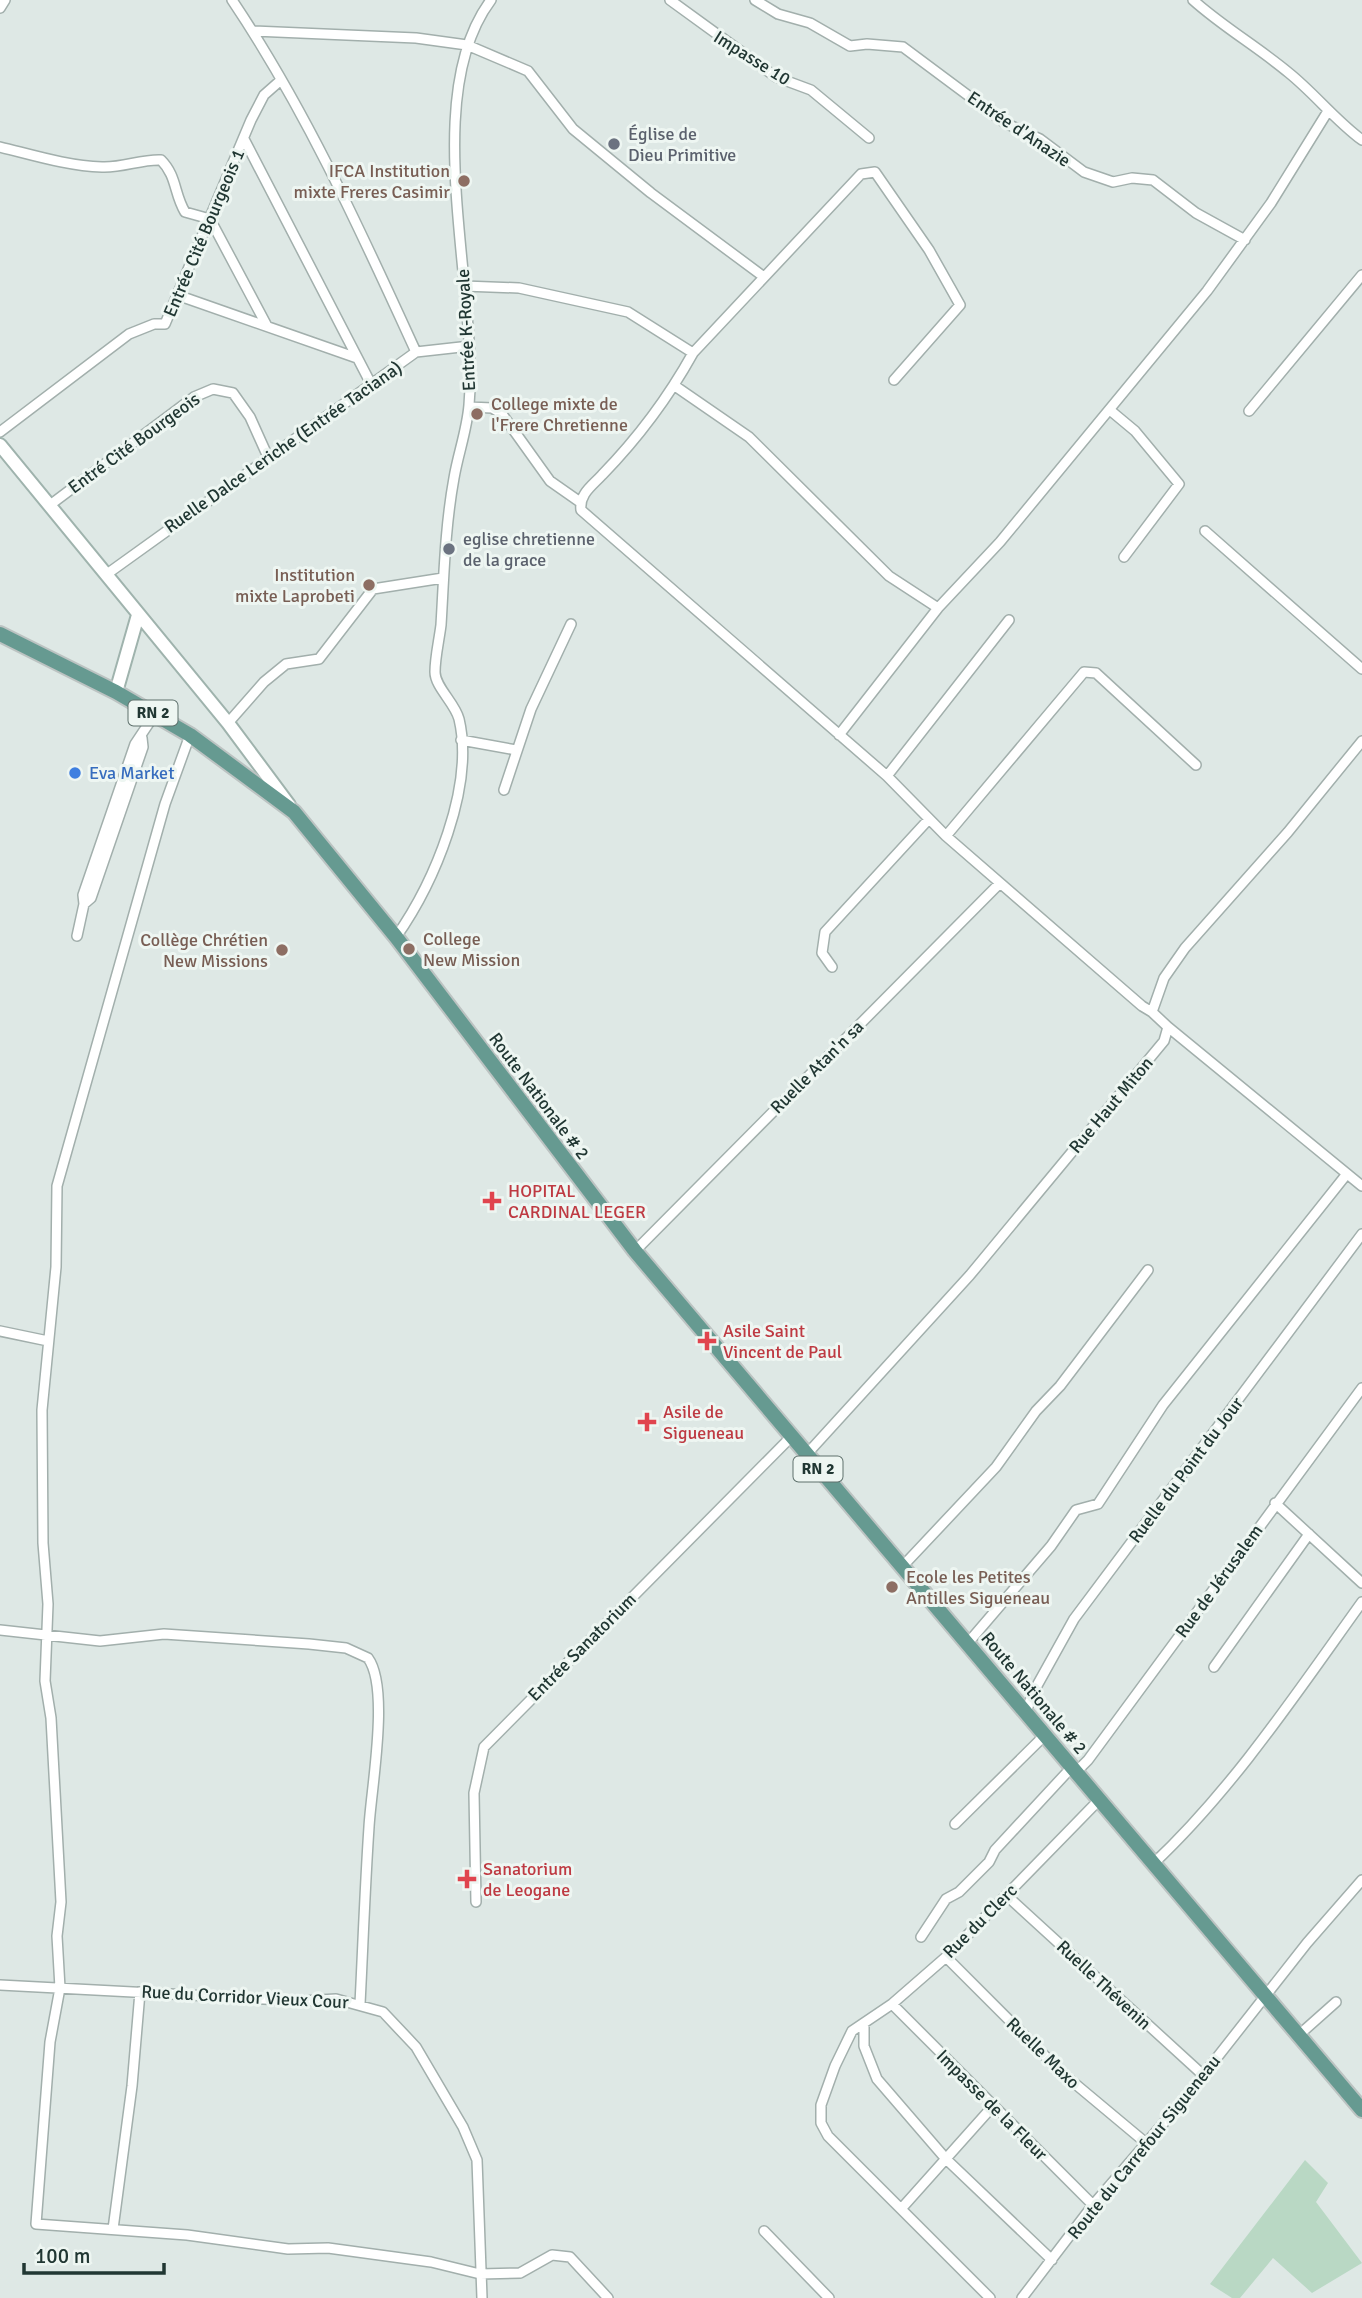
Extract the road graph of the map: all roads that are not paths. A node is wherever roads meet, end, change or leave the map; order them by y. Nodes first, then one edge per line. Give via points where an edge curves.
1 (5, 0) edge
2 (232, 0) edge
3 (670, 0) edge
4 (755, 0) edge
5 (1193, 0) edge
6 (487, 1) edge
7 (0, 8) edge
8 (253, 31) junction
9 (467, 45) junction
10 (281, 80) junction
11 (1328, 111) junction
12 (869, 138) dead end
13 (244, 139) junction
14 (1362, 140) edge
15 (0, 147) edge
16 (209, 219) junction
17 (1245, 240) junction
18 (1362, 275) edge
19 (764, 277) junction
20 (464, 286) junction
21 (177, 295) junction
22 (267, 326) junction
23 (470, 346) junction
24 (416, 352) junction
25 (693, 354) junction
26 (358, 358) junction
27 (894, 380) dead end
28 (371, 384) junction
29 (675, 386) junction
30 (469, 407) junction
31 (1111, 411) junction
32 (1249, 411) dead end
33 (0, 432) edge
34 (0, 445) edge
35 (268, 457) junction
36 (580, 502) junction
37 (50, 505) junction
38 (1205, 531) dead end
39 (1124, 557) dead end
40 (107, 574) junction
41 (443, 578) junction
42 (938, 608) junction
43 (138, 615) junction
44 (1009, 620) dead end
45 (571, 624) dead end
46 (0, 634) edge
47 (1362, 669) edge
48 (116, 692) junction
49 (155, 714) junction
50 (228, 723) junction
51 (190, 735) junction
52 (839, 735) junction
53 (461, 740) junction
54 (1362, 741) edge
55 (516, 750) junction
56 (1196, 765) dead end
57 (887, 776) junction
58 (504, 790) dead end
59 (294, 812) junction
60 (929, 819) junction
61 (946, 836) junction
62 (1000, 883) junction
63 (77, 936) dead end
64 (396, 937) junction
65 (832, 967) dead end
66 (1152, 1012) junction
67 (1168, 1027) junction
68 (1346, 1175) junction
69 (1362, 1186) edge
70 (1362, 1234) edge
71 (635, 1251) junction
72 (1148, 1270) dead end
73 (0, 1331) edge
74 (48, 1342) junction
75 (1362, 1388) edge
76 (791, 1437) junction
77 (806, 1455) junction
78 (1275, 1503) junction
79 (1309, 1534) junction
80 (901, 1568) junction
81 (1362, 1583) edge
82 (1362, 1602) edge
83 (0, 1630) edge
84 (46, 1636) junction
85 (967, 1644) junction
86 (1214, 1667) dead end
87 (1025, 1714) junction
88 (1044, 1736) junction
89 (1073, 1770) junction
90 (1099, 1800) junction
91 (956, 1824) dead end
92 (1153, 1864) junction
93 (1362, 1880) edge
94 (1006, 1895) junction
95 (476, 1902) dead end
96 (921, 1937) dead end
97 (946, 1957) junction
98 (0, 1985) edge
99 (60, 1988) junction
100 (140, 1992) junction
101 (1267, 1997) junction
102 (1336, 2003) dead end
103 (360, 2004) junction
104 (892, 2004) junction
105 (864, 2024) junction
106 (1300, 2034) junction
107 (1203, 2075) junction
108 (993, 2106) junction
109 (1362, 2109) edge
110 (1146, 2143) junction
111 (946, 2159) junction
112 (1093, 2204) junction
113 (901, 2209) junction
114 (113, 2229) junction
115 (764, 2231) dead end
116 (1052, 2260) junction
117 (480, 2274) junction
118 (482, 2298) edge
119 (608, 2298) edge
120 (829, 2298) edge
121 (990, 2298) edge
122 (1022, 2298) edge

1 - 7 street
2 - 8 street
3 - 12 street, Impasse 10 via 776,77 811,90
4 - 17 street, Entrée d'Anazie via 850,46 903,47 994,116 1040,139 1084,172 1113,182 1153,180 1196,214
5 - 11 street via 1224,28 1290,73
6 - 9 street, Entrée K-Royale
8 - 9 street via 416,38
8 - 10 street
9 - 19 street via 528,71 573,129
9 - 20 street, Entrée K-Royale via 455,125
10 - 13 street, Entrée Cité Bourgeois 1 via 264,94
10 - 24 street via 346,198
11 - 14 street
11 - 17 street
13 - 16 street, Entrée Cité Bourgeois 1
13 - 26 street
15 - 16 street via 104,167 161,160 172,170 185,212
16 - 21 street, Entrée Cité Bourgeois 1
16 - 22 street
17 - 31 street
18 - 32 street
19 - 25 street
19 - 27 street via 861,174 875,172 960,305
20 - 23 street, Entrée K-Royale
20 - 25 street via 519,288 628,312
21 - 22 street
21 - 33 street, Entrée Cité Bourgeois 1 via 165,324 129,334
22 - 26 street
23 - 24 street, Ruelle Dalce Leriche (Entrée Taciana)
23 - 30 street, Entrée K-Royale
24 - 28 street, Ruelle Dalce Leriche (Entrée Taciana)
25 - 29 street
26 - 28 street
28 - 35 street, Ruelle Dalce Leriche (Entrée Taciana)
29 - 36 street
29 - 42 street via 749,437 889,576
30 - 36 street via 492,408 502,414 550,481
30 - 41 street, Entrée K-Royale via 454,478
31 - 39 street via 1135,431 1179,484
31 - 42 street
34 - 37 main road
35 - 37 street, Entré Cité Bourgeois via 233,393 213,389 194,397
35 - 40 street, Ruelle Dalce Leriche (Entrée Taciana)
36 - 52 street via 587,518
37 - 40 main road
38 - 47 street
40 - 43 main road
41 - 50 street via 373,589 319,659 286,664
41 - 53 street, Entrée K-Royale via 435,676 459,718
42 - 52 street
43 - 48 main road
43 - 50 main road
44 - 57 street
45 - 55 street
46 - 48 main road, Route Nationale # 2 / RN 2
48 - 49 main road, Route Nationale # 2 / RN 2
49 - 51 main road, Route Nationale # 2 / RN 2
49 - 63 street via 142,738 143,747 91,898 84,904
50 - 59 main road
51 - 59 main road, Route Nationale # 2 / RN 2
51 - 74 street via 165,804 57,1186 56,1267
52 - 57 street
53 - 55 street
53 - 64 street, Entrée K-Royale via 459,783 443,848 417,908
54 - 66 street via 1185,948 1164,978
55 - 58 street
56 - 61 street via 1096,673 1084,672
57 - 60 street
59 - 64 main road, Route Nationale # 2 / RN 2
60 - 61 street
60 - 65 street via 825,932 822,953
61 - 62 street
62 - 66 street
62 - 71 street, Ruelle Atan'n sa
64 - 71 main road, Route Nationale # 2 / RN 2
66 - 67 street
67 - 68 street
67 - 77 street, Rue Haut Miton via 1164,1041 970,1275
68 - 69 street
68 - 85 street via 1163,1405 1098,1504 1076,1510
70 - 87 street, Ruelle du Point du Jour via 1074,1619
71 - 76 main road, Route Nationale # 2 / RN 2
72 - 80 street via 996,1467
73 - 74 street
74 - 84 street via 42,1410
75 - 78 street, Rue de Jérusalem
76 - 77 main road, Route Nationale # 2 / RN 2
76 - 95 street, Entrée Sanatorium via 484,1747 474,1793
77 - 80 main road, Route Nationale # 2 / RN 2
78 - 79 street
78 - 89 street, Rue de Jérusalem via 1108,1734
79 - 81 street
79 - 86 street
80 - 85 main road, Route Nationale # 2 / RN 2
82 - 92 street via 1276,1721
83 - 84 street
84 - 99 street via 45,1681 61,1902 57,1936
84 - 103 street via 100,1641 164,1634 270,1641 346,1648 368,1658 378,1679 377,1767 369,1825
85 - 87 main road, Route Nationale # 2 / RN 2
87 - 88 main road, Route Nationale # 2 / RN 2
88 - 89 main road, Route Nationale # 2 / RN 2
88 - 91 street
89 - 90 main road, Route Nationale # 2 / RN 2
89 - 96 street, Rue de Jérusalem via 995,1850 989,1862 946,1899
90 - 92 main road, Route Nationale # 2 / RN 2
90 - 94 street, Rue du Clerc
92 - 101 main road, Route Nationale # 2 / RN 2
93 - 101 street, Route du Carrefour Sigueneau
94 - 97 street, Rue du Clerc
94 - 107 street, Ruelle Thévenin
97 - 104 street, Rue du Clerc
97 - 110 street, Ruelle Maxo via 1060,2072
98 - 99 street, Rue du Corridor Vieux Cour
99 - 100 street, Rue du Corridor Vieux Cour
99 - 114 street via 50,2042 36,2224
100 - 103 street, Rue du Corridor Vieux Cour via 336,1999
100 - 114 street
101 - 106 main road, Route Nationale # 2 / RN 2
101 - 107 street, Route du Carrefour Sigueneau
102 - 106 street
103 - 117 street, Rue du Corridor Vieux Cour via 383,2012 416,2047 463,2126 477,2160
104 - 105 street, Rue du Clerc
104 - 108 street, Impasse de la Fleur
105 - 111 street via 864,2046 877,2079
105 - 113 street, Rue du Clerc via 852,2031 825,2094 821,2123 828,2136
106 - 109 main road, Route Nationale # 2 / RN 2
107 - 110 street, Route du Carrefour Sigueneau
108 - 111 street
108 - 112 street, Impasse de la Fleur
110 - 112 street, Route du Carrefour Sigueneau
111 - 113 street
111 - 116 street
112 - 116 street, Route du Carrefour Sigueneau
113 - 121 street
114 - 117 street via 288,2249 328,2248 431,2262
115 - 120 street
116 - 122 street, Route du Carrefour Sigueneau
117 - 118 street, Rue du Corridor Vieux Cour
117 - 119 street via 520,2273 552,2255 570,2257

